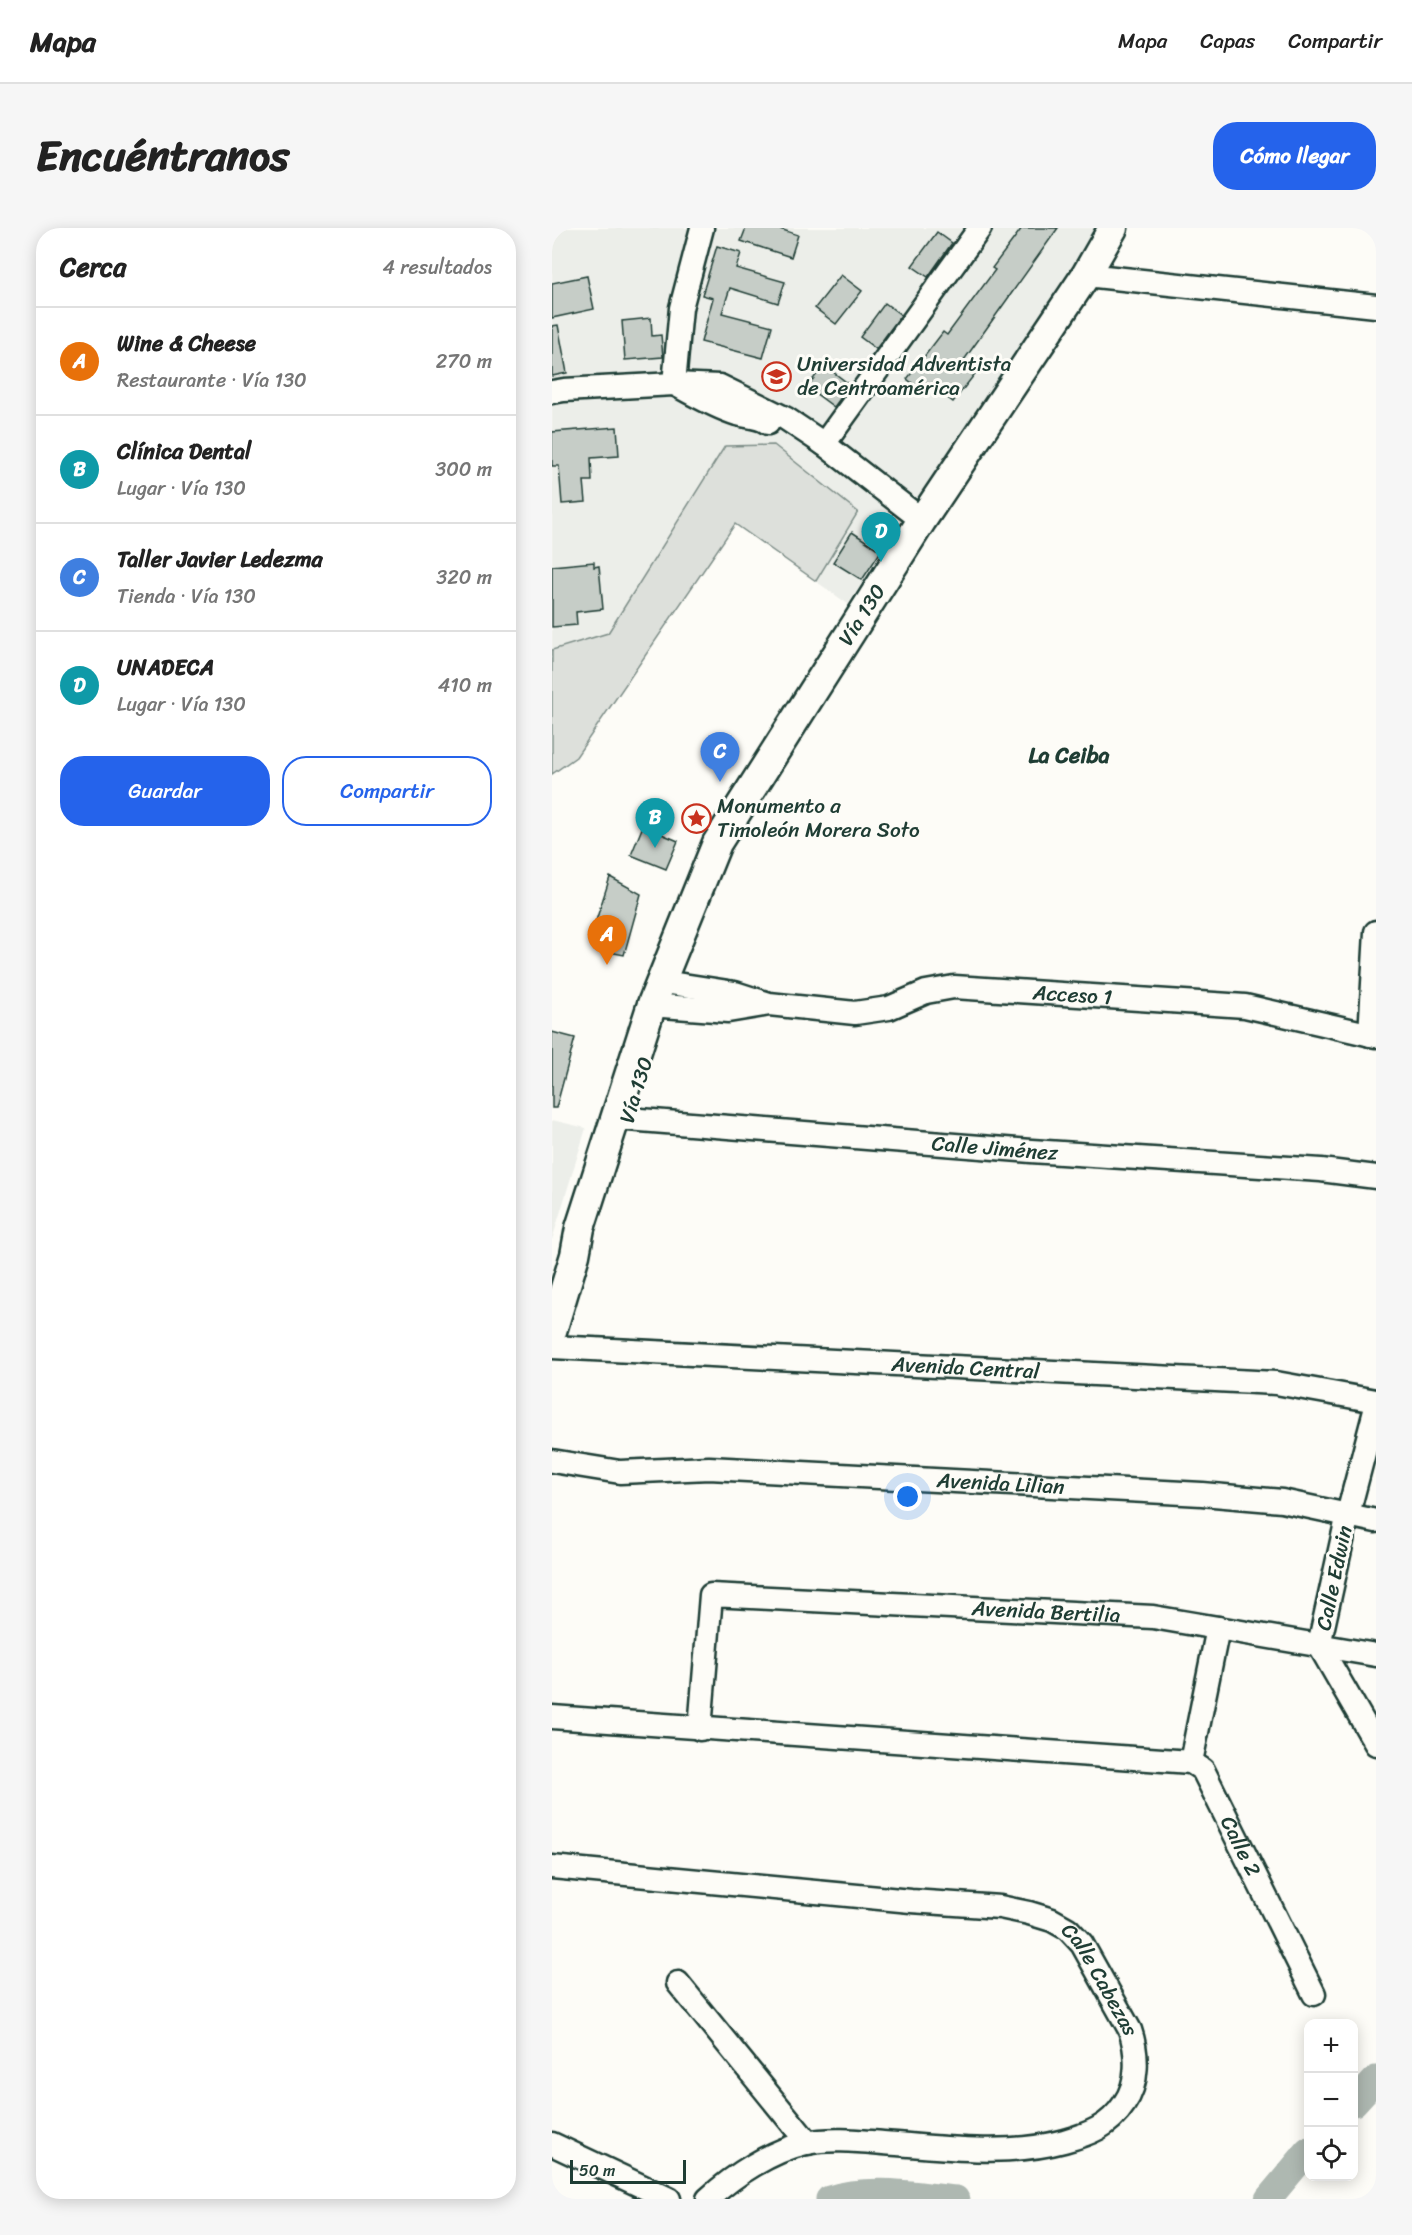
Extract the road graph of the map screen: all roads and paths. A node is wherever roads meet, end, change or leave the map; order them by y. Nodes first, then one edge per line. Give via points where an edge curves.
1 (702, 228) edge
2 (980, 228) edge
3 (1113, 228) edge
4 (1086, 275) junction
5 (1376, 306) edge
6 (674, 384) junction
7 (552, 392) edge
8 (824, 444) junction
9 (919, 524) junction
10 (687, 921) junction
11 (1376, 932) edge
12 (667, 995) junction
13 (1373, 1035) edge
14 (621, 1119) junction
15 (1376, 1177) edge
16 (552, 1331) edge
17 (552, 1347) edge
18 (1376, 1401) edge
19 (1376, 1407) edge
20 (552, 1461) edge
21 (1348, 1514) junction
22 (1376, 1521) edge
23 (1218, 1628) junction
24 (1319, 1645) junction
25 (1376, 1654) edge
26 (552, 1717) edge
27 (700, 1729) junction
28 (1376, 1744) edge
29 (1191, 1762) junction
30 (552, 1867) edge
31 (678, 1983) dead end
32 (1314, 1994) dead end
33 (808, 2143) junction
34 (552, 2144) edge
35 (669, 2199) edge
36 (708, 2199) edge

1 - 6 street via 681,308
2 - 8 street
3 - 4 main road, Vía 130
4 - 5 street
4 - 9 main road, Vía 130
6 - 7 street
6 - 8 street via 720,386 785,418
6 - 9 street via 736,414 762,418
8 - 9 street
9 - 10 main road, Vía 130 via 717,843
10 - 12 main road, Vía 130
10 - 14 main road, Vía 130 via 652,1004
11 - 13 street
12 - 13 street, Acceso 1 via 728,1011 769,1004 855,1013 889,1008 926,992 954,987 1245,1006
12 - 14 main road, Vía 130
14 - 15 street, Calle Jiménez
14 - 16 main road, Vía 130 via 593,1230 575,1255
17 - 18 street, Avenida Central via 1276,1383
19 - 21 street, Calle Edwin
20 - 21 street, Avenida Lilian via 620,1472 709,1468 1202,1494 1282,1501
21 - 22 street, Avenida Lilian
21 - 24 street, Calle Edwin
23 - 24 street, Avenida Bertilia
23 - 27 street, Avenida Bertilia via 1153,1617 711,1595
23 - 29 street
24 - 25 street, Avenida Bertilia
24 - 28 street
26 - 27 street
27 - 29 street
29 - 32 street, Calle 2 via 1203,1770
30 - 33 street, Calle Cabezas via 1000,1907 1029,1913 1068,1929 1082,1944 1130,2030 1136,2059 1129,2097 1100,2129 1078,2137 1001,2150 860,2141
31 - 33 street
33 - 36 street, Calle Cabezas via 788,2148 750,2168
34 - 35 street

